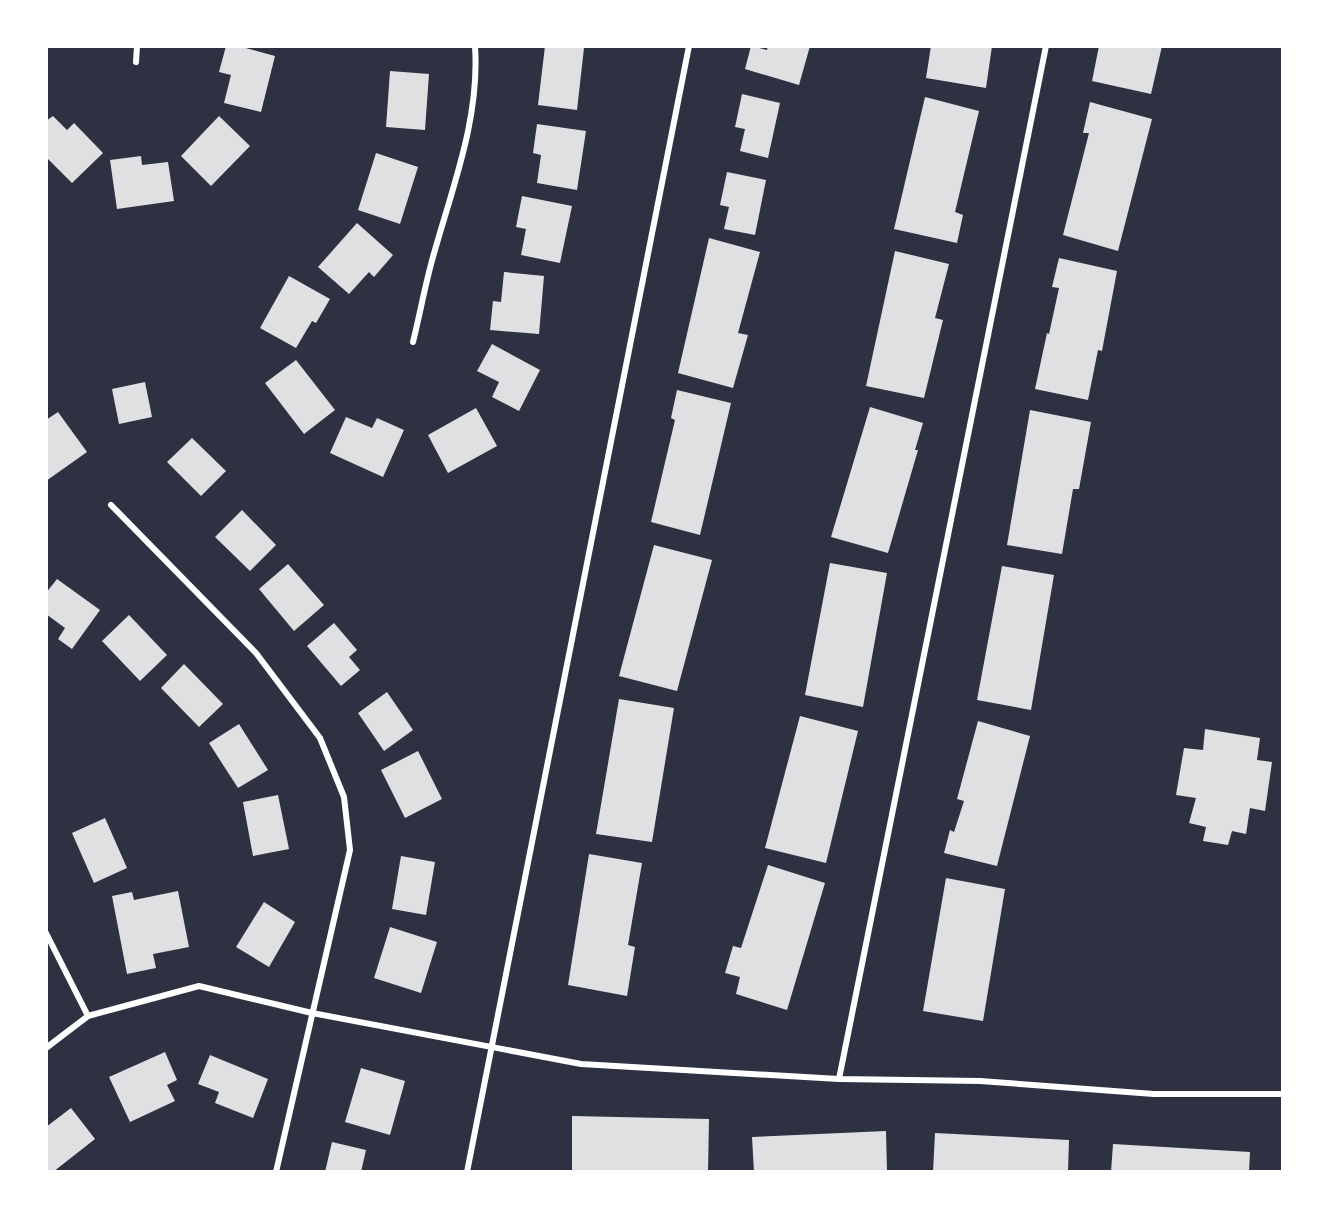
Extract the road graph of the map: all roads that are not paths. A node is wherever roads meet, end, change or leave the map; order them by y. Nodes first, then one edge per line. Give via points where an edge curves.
1 (137, 46) edge
2 (476, 46) edge
3 (689, 46) edge
4 (1046, 46) edge
5 (136, 62) dead end
6 (413, 342) dead end
7 (111, 505) dead end
8 (46, 933) edge
9 (312, 1013) junction
10 (88, 1016) junction
11 (490, 1047) junction
12 (46, 1048) edge
13 (839, 1079) junction
14 (1282, 1094) edge
15 (276, 1172) edge
16 (467, 1172) edge

1 - 5 street
2 - 6 street via 477,70 465,149 432,259
3 - 11 street
4 - 13 street
7 - 9 street via 256,653 320,738 344,797 350,850
8 - 10 street
9 - 10 street via 199,986
9 - 11 street
9 - 15 street
10 - 12 street
11 - 13 street via 581,1064
11 - 16 street
13 - 14 street via 980,1081 1154,1094

